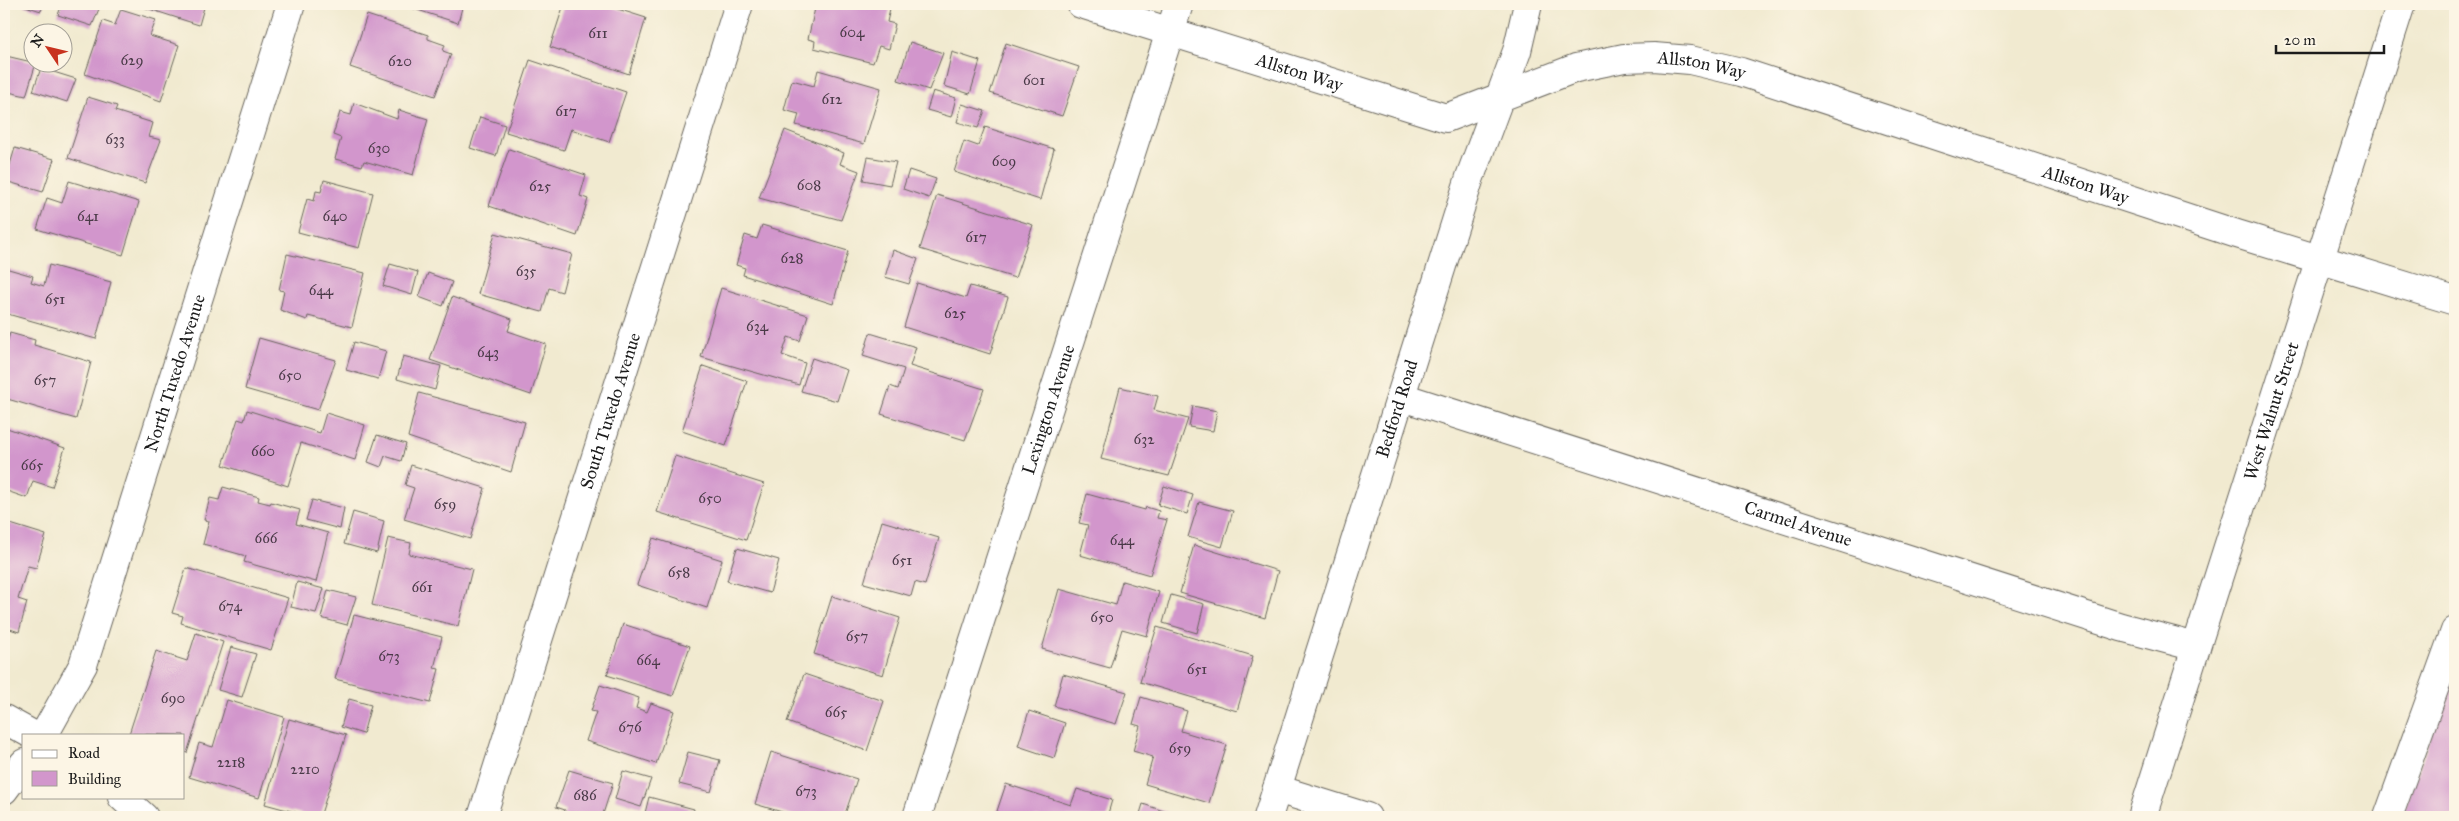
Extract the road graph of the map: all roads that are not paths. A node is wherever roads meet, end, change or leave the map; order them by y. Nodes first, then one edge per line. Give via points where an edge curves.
1 (291, 4) edge
2 (739, 4) edge
3 (1080, 4) edge
4 (1180, 4) edge
5 (1528, 4) edge
6 (2401, 4) edge
7 (1171, 32) junction
8 (1500, 98) junction
9 (2320, 258) junction
10 (2455, 301) edge
11 (1402, 397) junction
12 (2455, 632) edge
13 (2196, 647) junction
14 (4, 718) edge
15 (31, 734) edge
16 (45, 734) edge
17 (22, 766) edge
18 (1278, 789) junction
19 (4, 790) edge
20 (123, 798) edge
21 (144, 817) edge
22 (482, 817) edge
23 (918, 817) edge
24 (1268, 817) edge
25 (1367, 817) edge
26 (2142, 817) edge
27 (2388, 817) edge

1 - 16 street, North Tuxedo Avenue via 83,665
2 - 22 street, South Tuxedo Avenue
3 - 7 street, Allston Way
4 - 7 street, Lexington Avenue
5 - 8 street, Bedford Road via 1518,51
6 - 9 street, West Walnut Street
7 - 8 street, Allston Way via 1446,118
7 - 23 street, Lexington Avenue
8 - 9 street, Allston Way via 1576,68 1614,60 1654,57 1690,60 1741,72 2237,234
8 - 11 street, Bedford Road via 1470,177
9 - 10 street, Allston Way
9 - 13 street, West Walnut Street
11 - 13 street, Carmel Avenue via 2120,627
11 - 18 street, Bedford Road
12 - 27 street
13 - 26 street, West Walnut Street
14 - 15 street
17 - 19 street
18 - 24 street, Bedford Road
18 - 25 street
20 - 21 street

